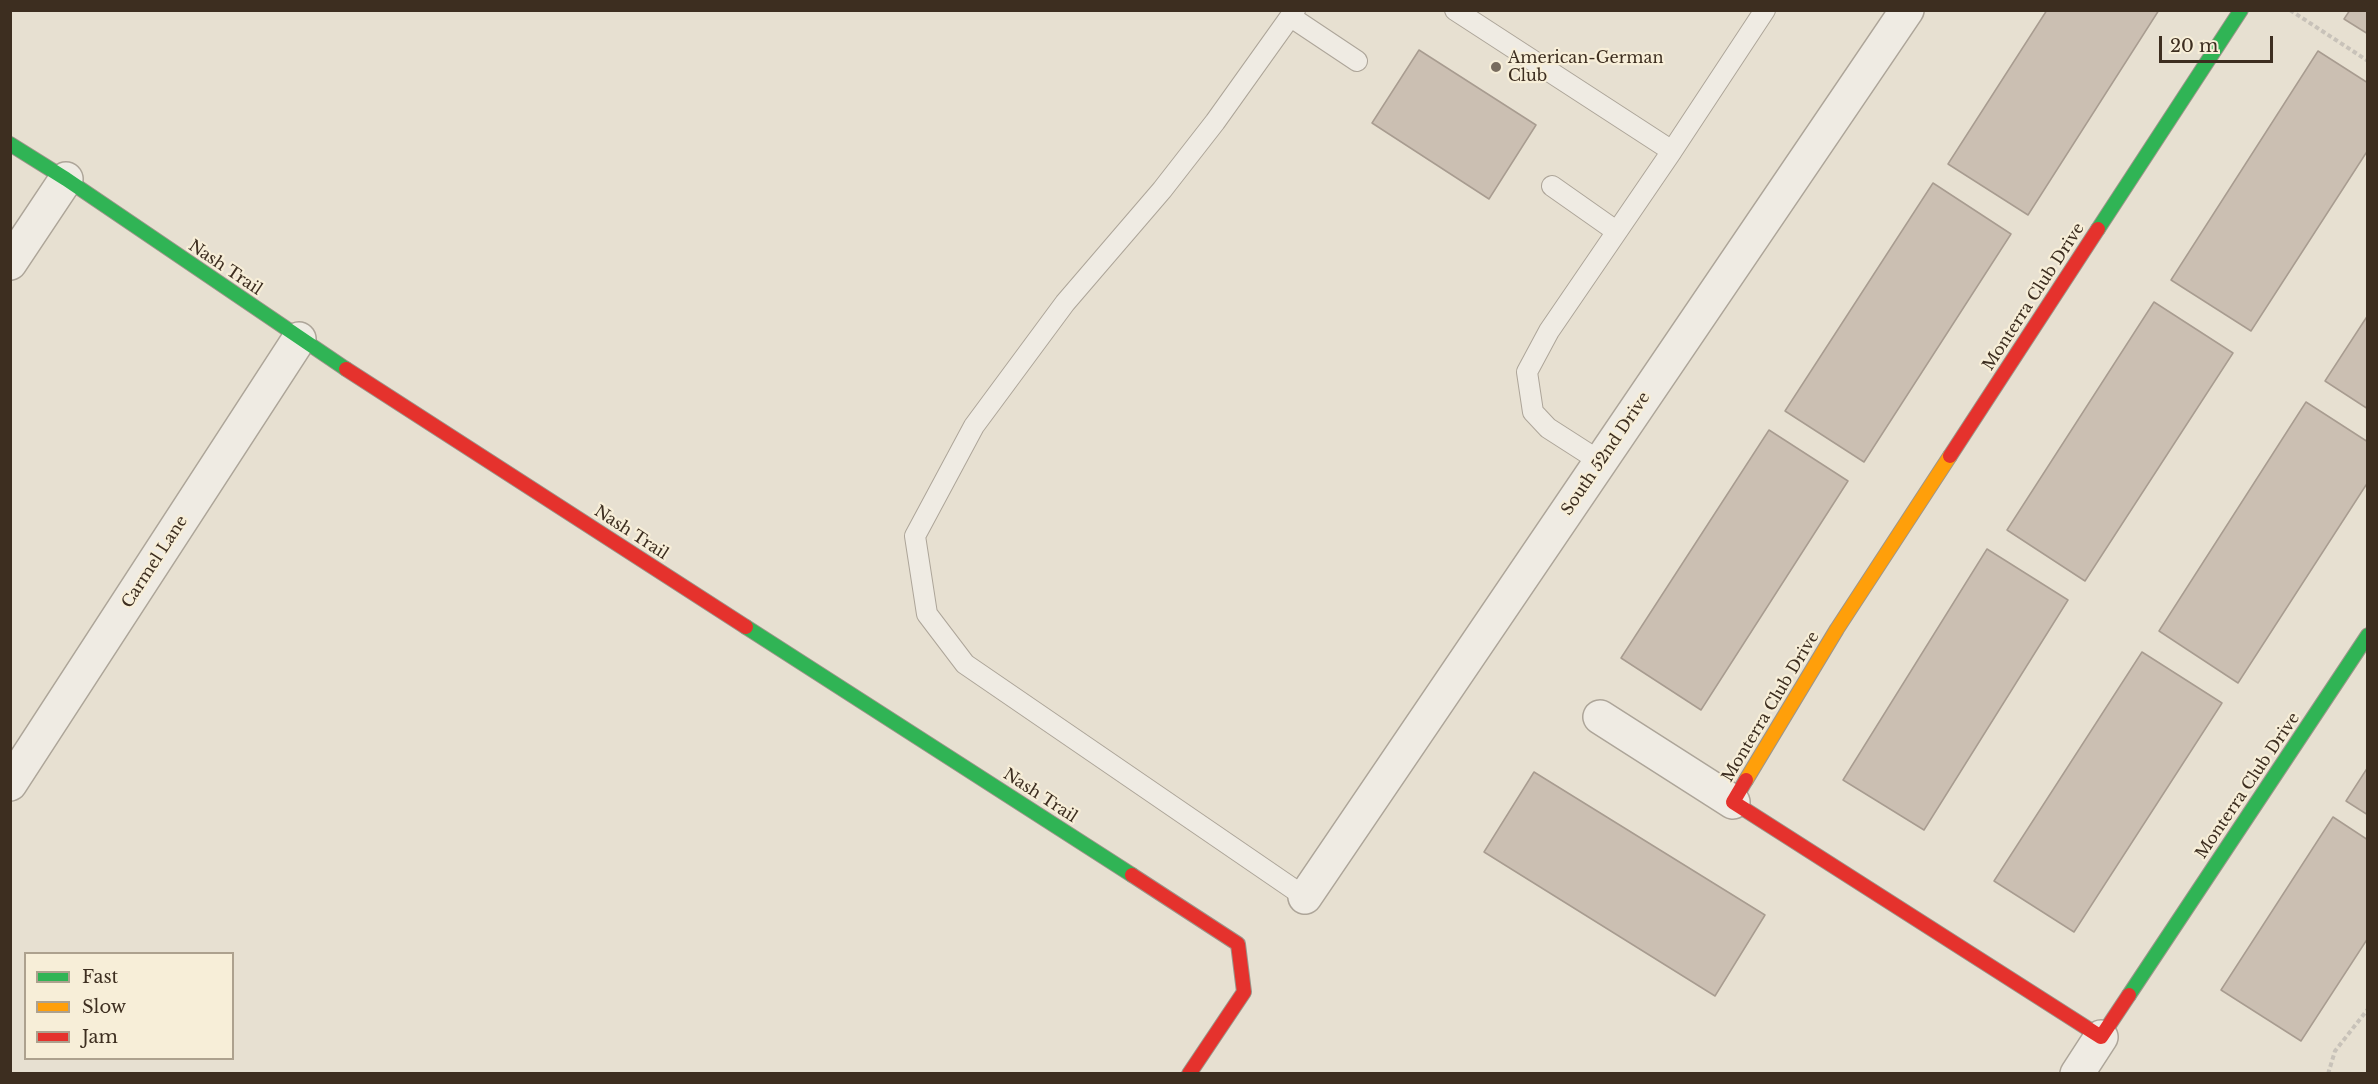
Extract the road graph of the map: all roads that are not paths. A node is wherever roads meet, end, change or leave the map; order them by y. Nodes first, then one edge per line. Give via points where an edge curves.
1 (1455, 10) edge
2 (1765, 10) edge
3 (1907, 10) edge
4 (2241, 10) edge
5 (1293, 14) edge
6 (1357, 61) dead end
7 (10, 144) edge
8 (1672, 151) junction
9 (66, 180) junction
10 (1552, 186) dead end
11 (1616, 231) junction
12 (10, 263) edge
13 (299, 339) junction
14 (1601, 462) junction
15 (2367, 635) edge
16 (1600, 717) dead end
17 (10, 784) edge
18 (1733, 802) junction
19 (1305, 897) joint
20 (2101, 1037) junction
21 (1189, 1074) edge
22 (2077, 1074) edge

1 - 8 lane
2 - 8 lane
3 - 14 street, South 52nd Drive
4 - 18 street, Monterra Club Drive via 1837,629
5 - 6 lane
5 - 19 lane via 1215,122 1065,303 974,426 915,536 927,614 965,664
7 - 9 street, Nash Trail
8 - 11 lane
9 - 12 street
9 - 13 street, Nash Trail
10 - 11 lane
11 - 14 lane via 1549,331 1527,372 1533,412 1548,428
13 - 17 street, Carmel Lane
13 - 21 street, Nash Trail via 1238,944 1244,992
14 - 19 street, South 52nd Drive
15 - 20 street, Monterra Club Drive
16 - 18 street
18 - 20 street, Monterra Club Drive
20 - 22 street

